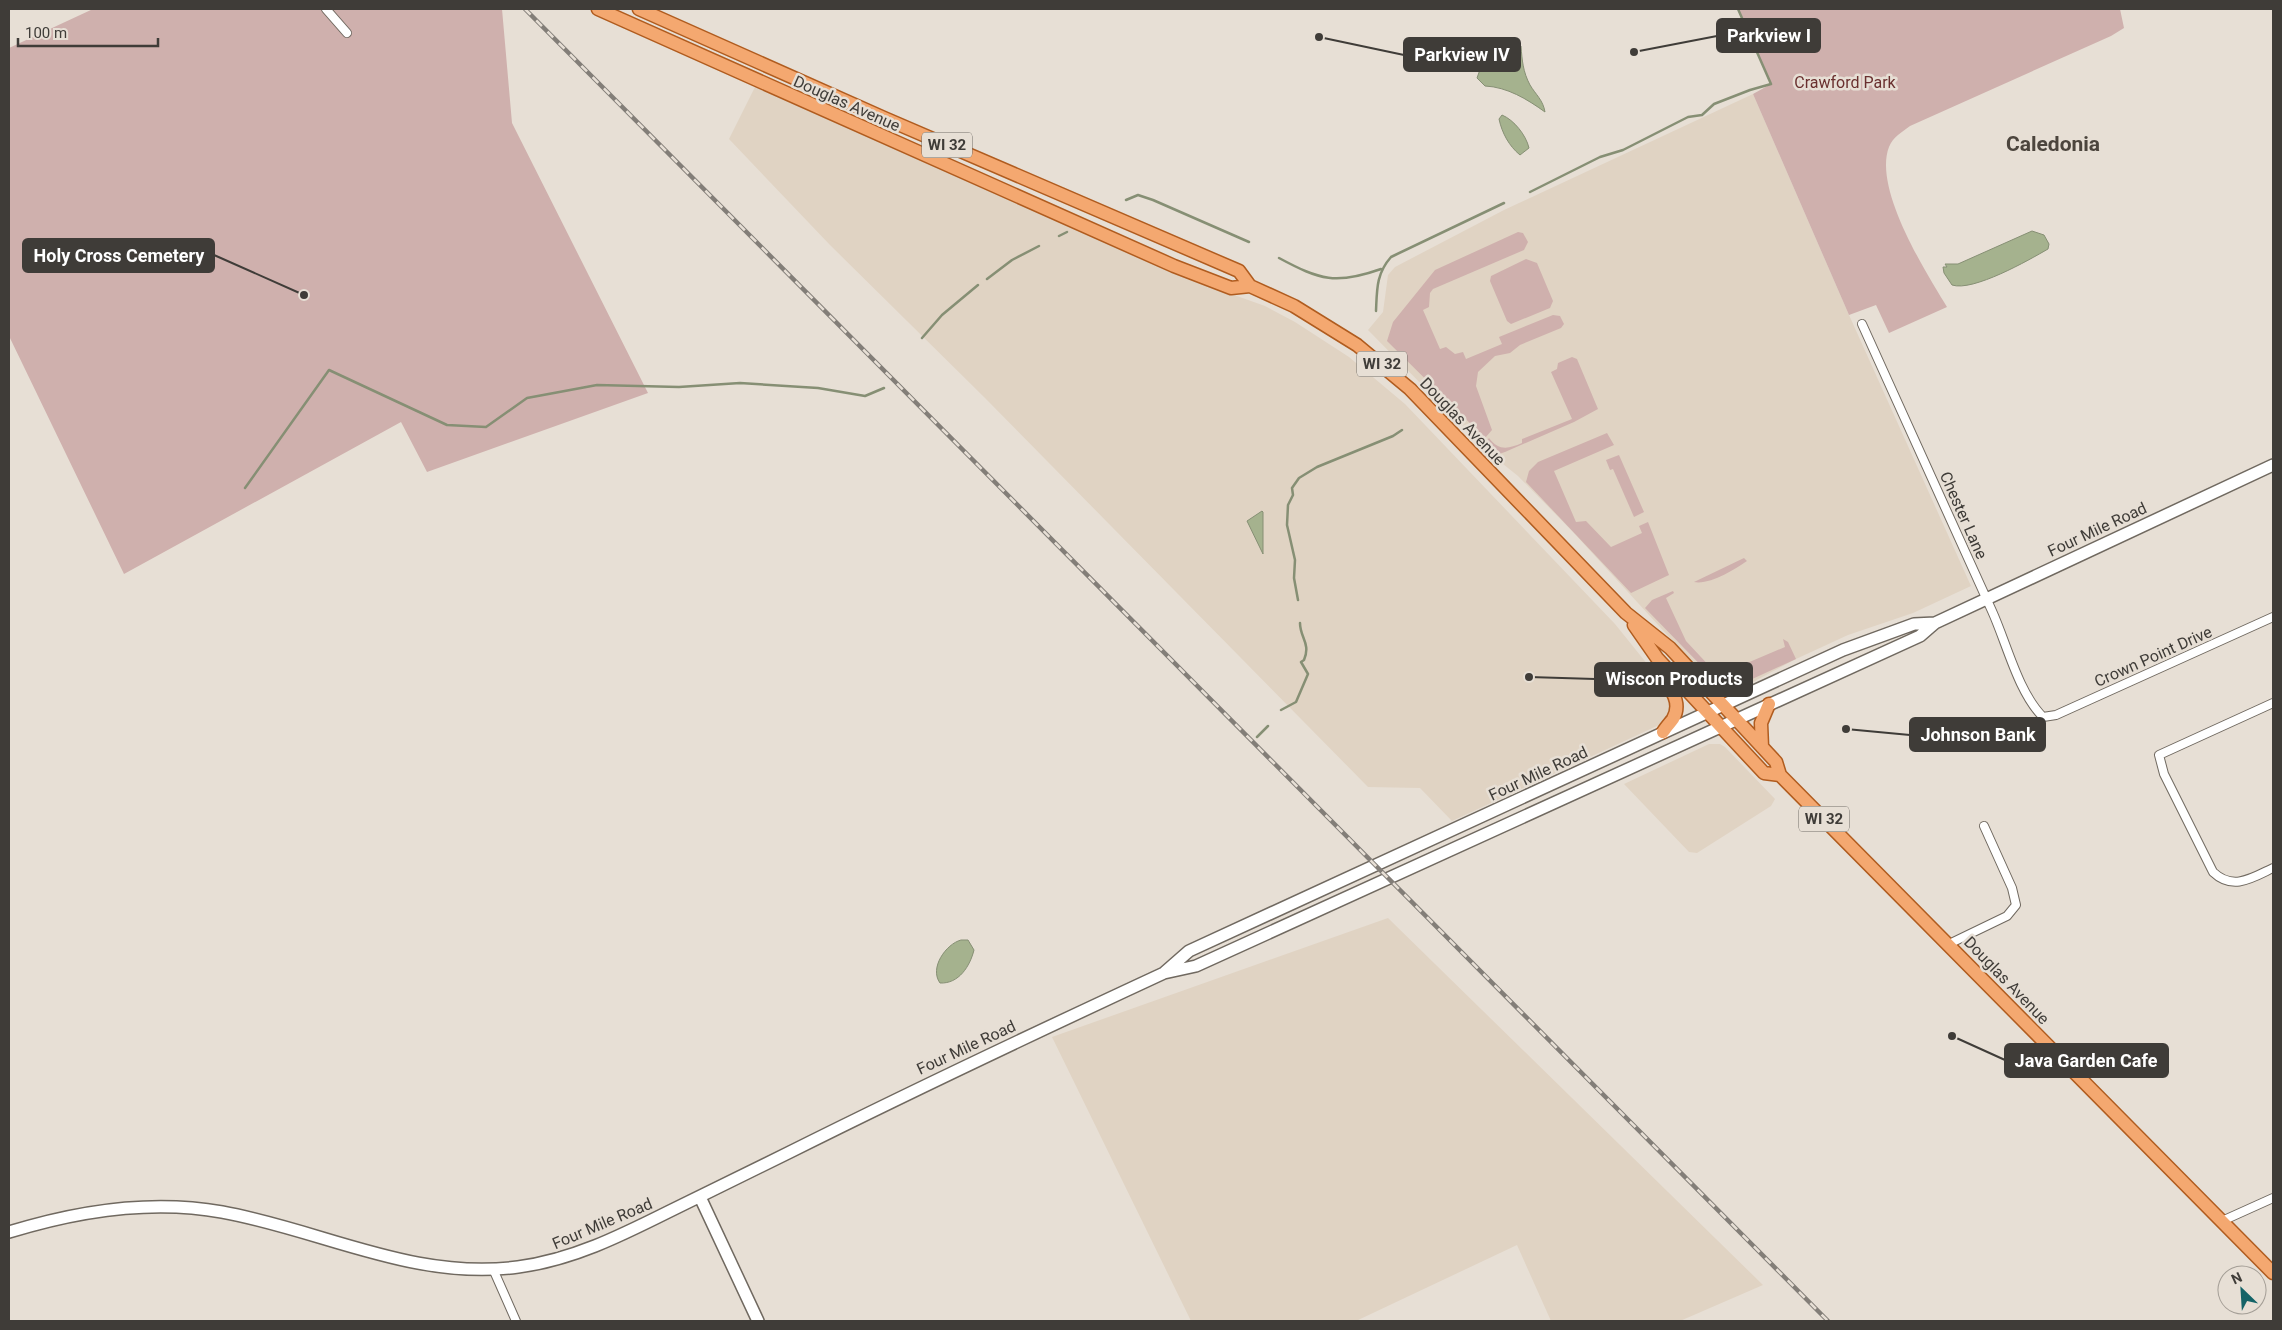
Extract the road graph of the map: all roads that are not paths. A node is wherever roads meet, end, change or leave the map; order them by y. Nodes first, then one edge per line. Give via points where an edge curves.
1 (326, 9) edge
2 (598, 9) edge
3 (639, 9) edge
4 (619, 13) edge
5 (346, 33) dead end
6 (1250, 286) junction
7 (1862, 324) dead end
8 (2273, 465) edge
9 (1986, 598) junction
10 (1626, 613) junction
11 (2273, 617) edge
12 (1935, 623) junction
13 (1662, 664) junction
14 (2273, 703) edge
15 (1769, 704) junction
16 (1722, 705) junction
17 (1707, 711) junction
18 (2043, 717) joint
19 (1736, 719) junction
20 (1720, 726) junction
21 (1663, 732) junction
22 (1762, 747) junction
23 (1780, 775) junction
24 (1984, 826) dead end
25 (2273, 868) edge
26 (1949, 944) junction
27 (1164, 973) junction
28 (700, 1197) junction
29 (2273, 1198) edge
30 (2222, 1221) junction
31 (9, 1232) edge
32 (493, 1269) junction
33 (2273, 1273) edge
34 (516, 1321) edge
35 (758, 1321) edge

1 - 5 street
2 - 4 main road, Douglas Avenue / WI 32
3 - 6 main road, Douglas Avenue / WI 32 via 1239,270
4 - 6 main road, Douglas Avenue / WI 32 via 1174,266 1231,288
6 - 10 main road, Douglas Avenue / WI 32 via 1326,324 1385,366
7 - 9 street, Chester Lane
8 - 9 street, Four Mile Road
9 - 12 street, Four Mile Road
9 - 18 street, Chester Lane via 2030,701
10 - 13 main road, Douglas Avenue / WI 32
10 - 16 main road, Douglas Avenue / WI 32 via 1670,648
11 - 18 street, Crown Point Drive via 2056,715
12 - 15 street, Four Mile Road via 1920,636
12 - 16 street, Four Mile Road via 1914,624 1843,650
13 - 17 main road, Douglas Avenue / WI 32
13 - 21 main road via 1661,678 1673,691 1676,702 1675,715
14 - 25 street via 2159,755 2164,774 2219,878 2242,882
15 - 19 street, Four Mile Road
15 - 22 main road via 1761,722
16 - 17 street, Four Mile Road
16 - 19 main road, Douglas Avenue / WI 32
17 - 20 main road, Douglas Avenue / WI 32
17 - 21 street, Four Mile Road
19 - 20 street, Four Mile Road
19 - 22 main road, Douglas Avenue / WI 32
20 - 23 main road, Douglas Avenue / WI 32 via 1764,773
20 - 27 street, Four Mile Road via 1196,966
21 - 27 street, Four Mile Road via 1189,951
22 - 23 main road, Douglas Avenue / WI 32 via 1776,762
23 - 26 main road, Douglas Avenue / WI 32
24 - 26 street via 2012,888 2016,905 2007,916
26 - 30 main road, Douglas Avenue / WI 32
27 - 28 street, Four Mile Road via 946,1074
28 - 32 street, Four Mile Road via 572,1256 517,1268
28 - 35 street
29 - 30 street
30 - 33 main road, Douglas Avenue / WI 32
31 - 32 street, Four Mile Road via 101,1211 192,1208 255,1219 416,1264
32 - 34 street

